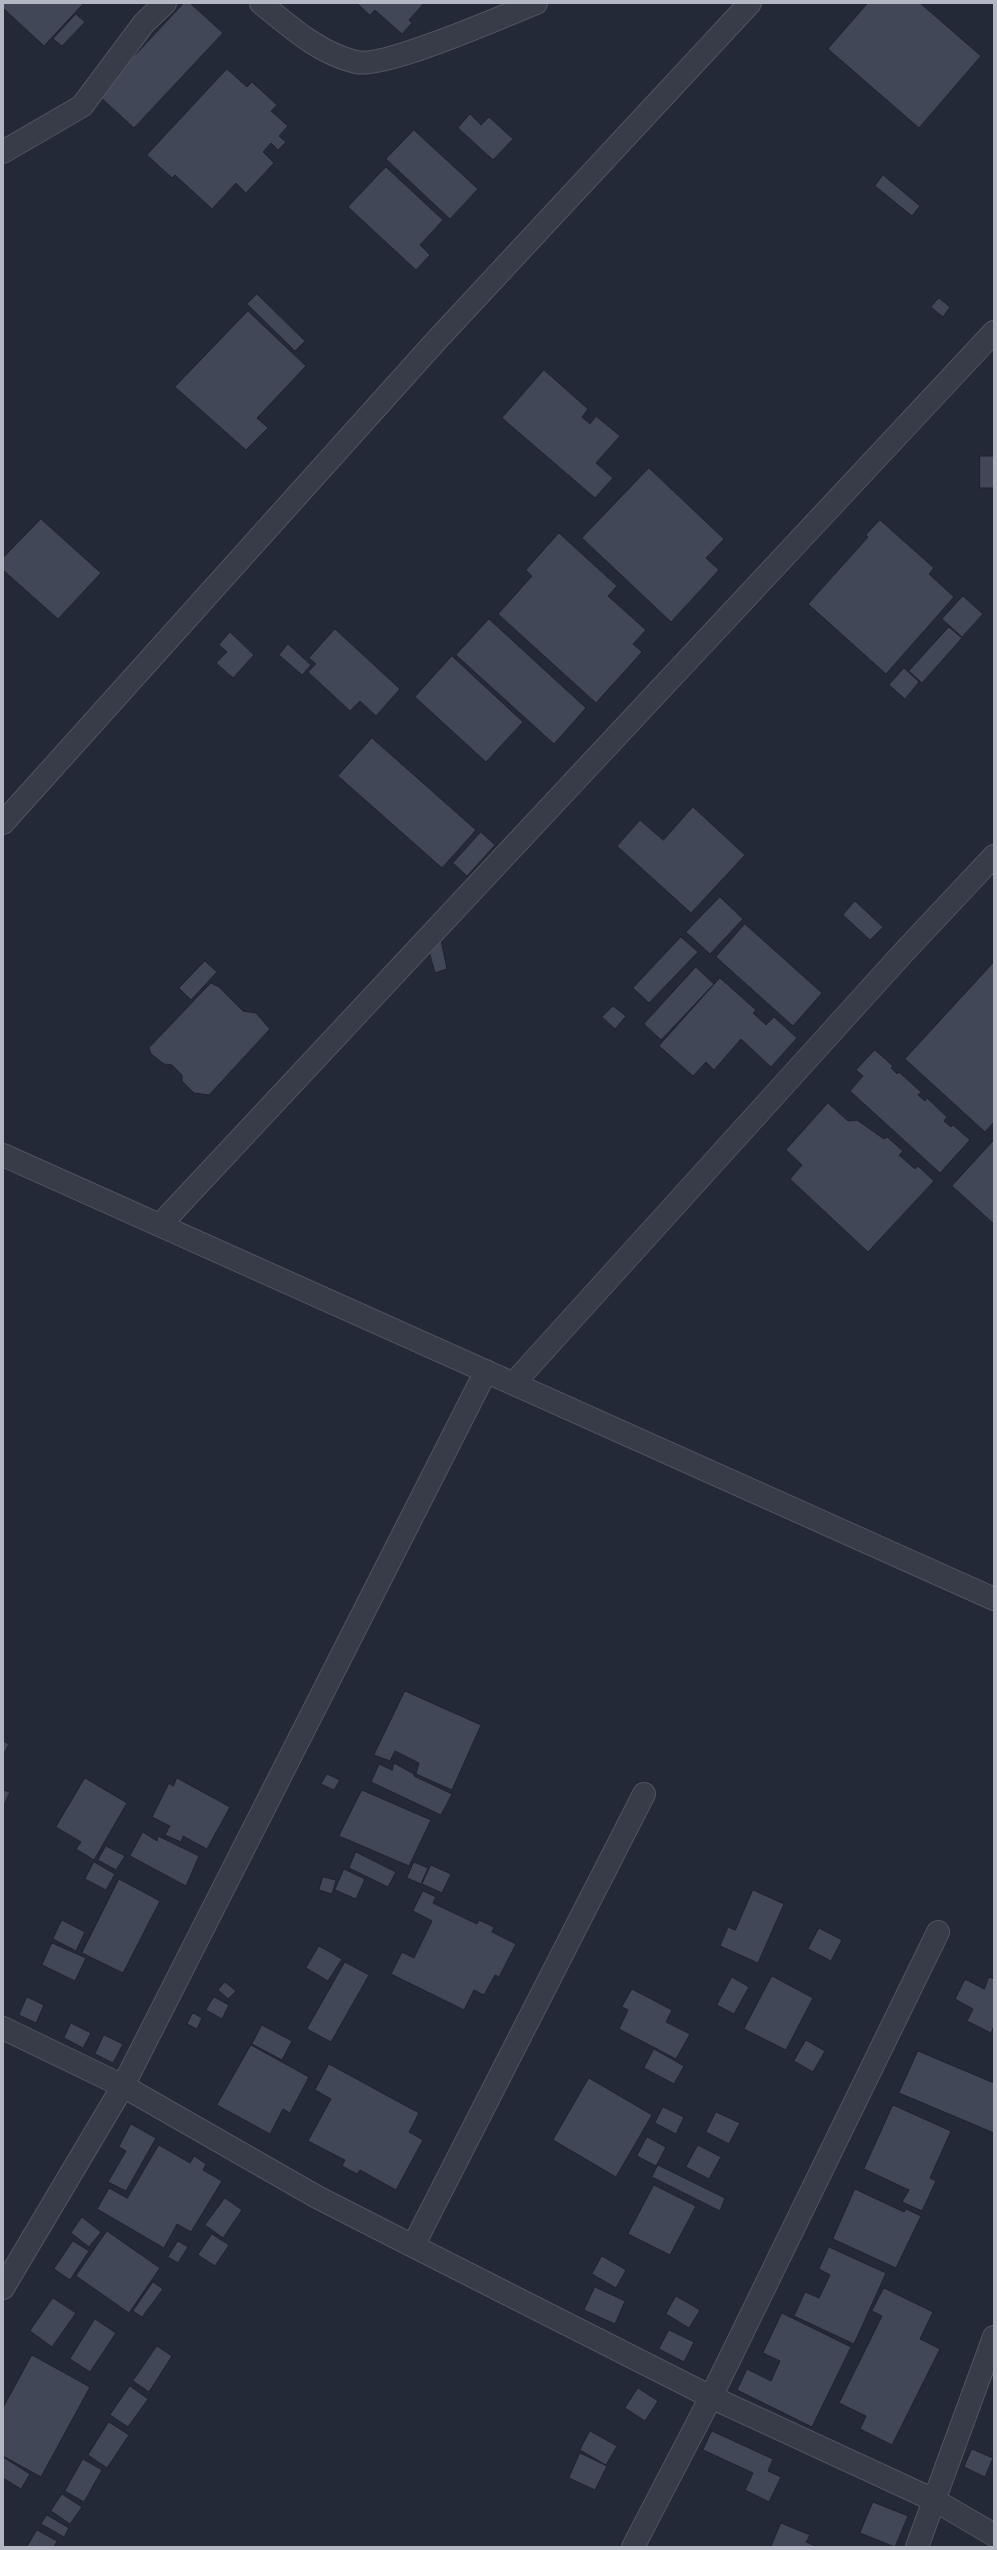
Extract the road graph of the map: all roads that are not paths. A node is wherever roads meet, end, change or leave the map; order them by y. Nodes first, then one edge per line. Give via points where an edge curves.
1 (165, 3) edge
2 (261, 3) edge
3 (536, 3) edge
4 (750, 3) edge
5 (3, 152) edge
6 (994, 332) edge
7 (3, 823) edge
8 (994, 856) edge
9 (3, 1155) edge
10 (160, 1225) junction
11 (486, 1371) junction
12 (514, 1383) junction
13 (994, 1599) edge
14 (644, 1794) dead end
15 (938, 1932) dead end
16 (3, 2028) edge
17 (124, 2086) junction
18 (413, 2246) junction
19 (3, 2288) edge
20 (994, 2337) edge
21 (710, 2397) junction
22 (936, 2501) junction
23 (994, 2535) edge
24 (633, 2547) edge
25 (917, 2547) edge

1 - 5 street via 144,23 82,106
2 - 3 street via 296,31 333,54 357,62 378,62
4 - 7 street via 429,348
6 - 10 street
8 - 12 street via 902,953
9 - 10 street
10 - 11 street
11 - 12 street
11 - 17 street
12 - 13 street
14 - 18 street
15 - 21 street
16 - 17 street
17 - 18 street via 317,2197
17 - 19 street
18 - 21 street
20 - 22 street
21 - 22 street
21 - 24 street
22 - 23 street
22 - 25 street

